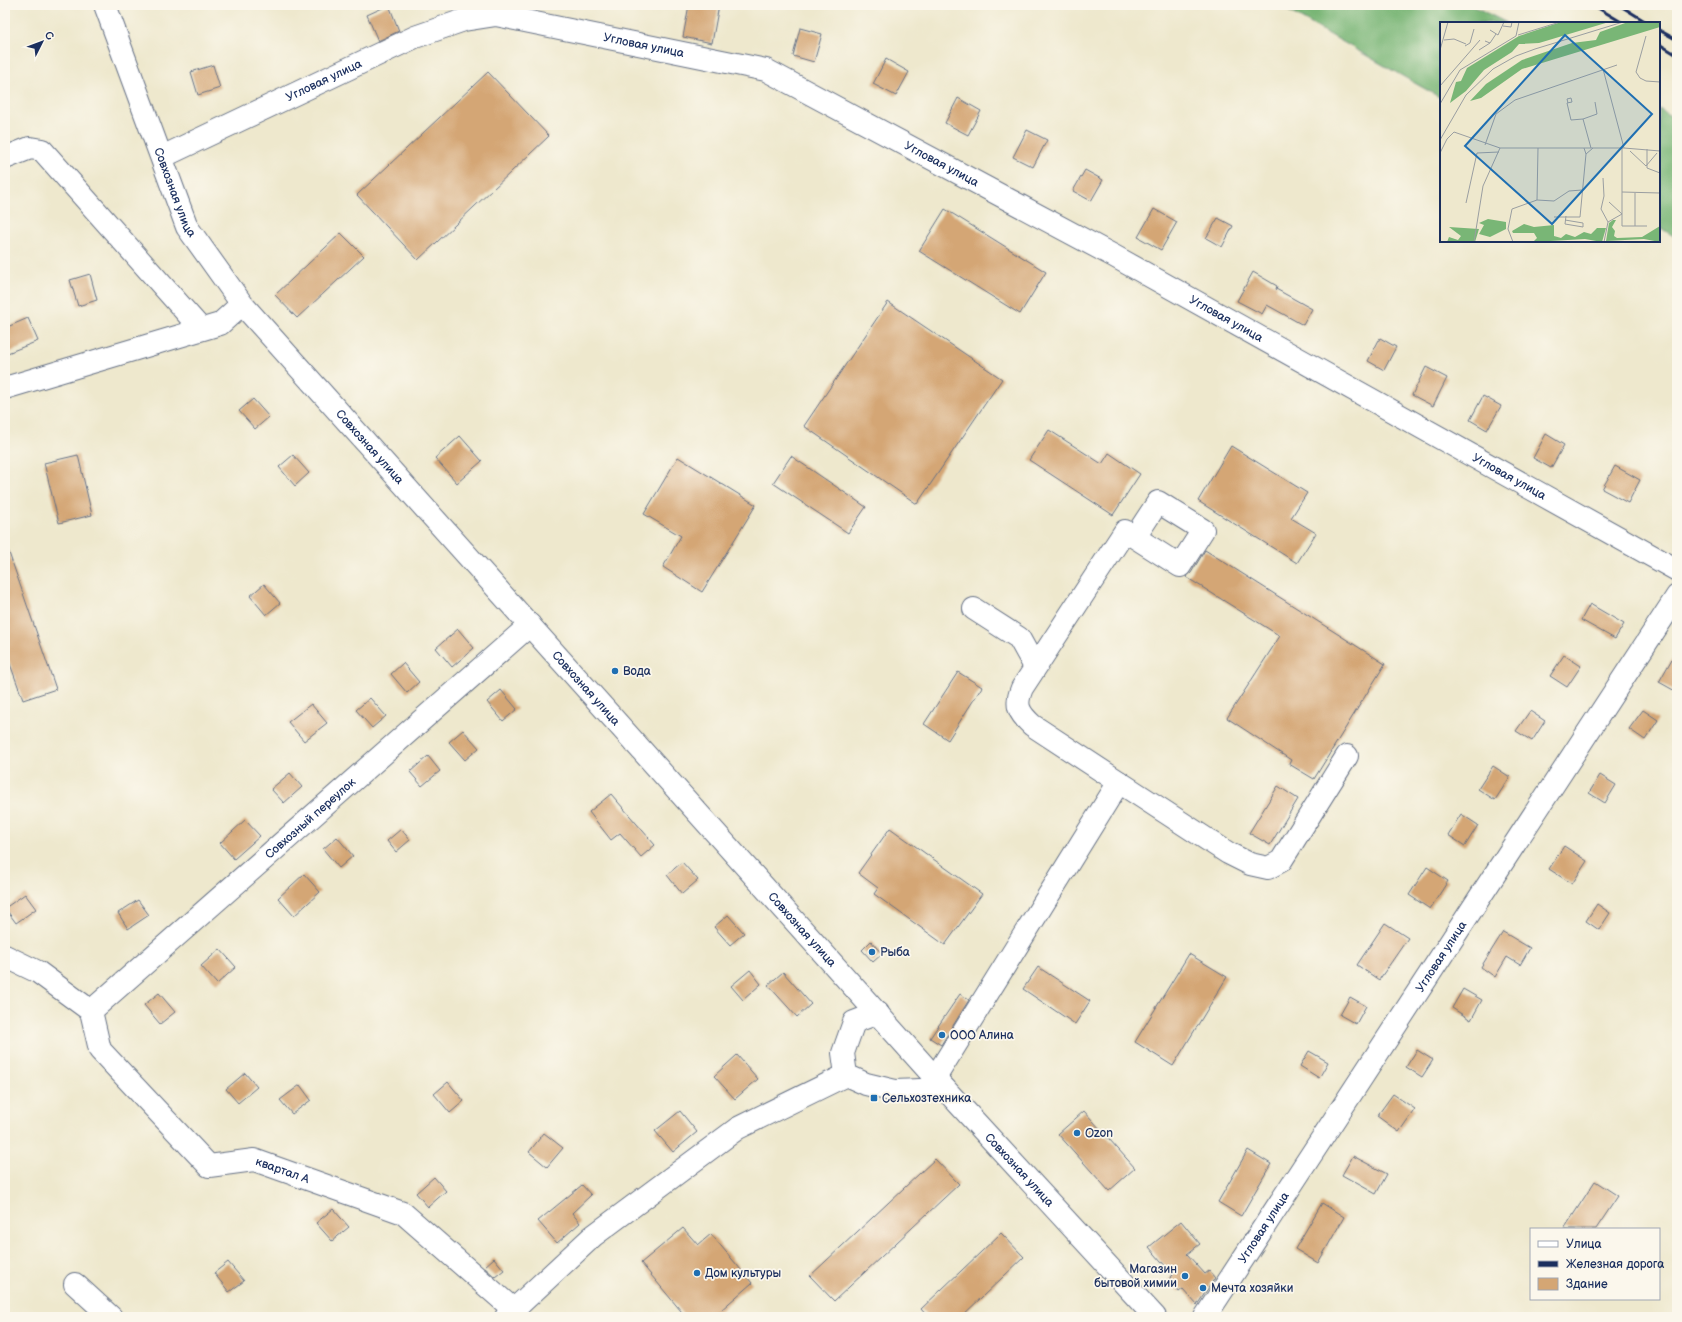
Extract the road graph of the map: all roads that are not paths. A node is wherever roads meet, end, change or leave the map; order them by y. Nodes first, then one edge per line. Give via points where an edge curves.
1 (105, 5) edge
2 (162, 157) junction
3 (5, 158) edge
4 (242, 304) junction
5 (201, 330) junction
6 (5, 388) edge
7 (1135, 537) dead end
8 (1677, 570) edge
9 (1677, 596) edge
10 (974, 609) dead end
11 (530, 625) junction
12 (1035, 667) junction
13 (1347, 756) dead end
14 (1119, 782) junction
15 (5, 956) edge
16 (91, 1011) junction
17 (878, 1014) junction
18 (846, 1075) junction
19 (940, 1083) junction
20 (75, 1284) dead end
21 (510, 1313) edge
22 (111, 1317) edge
23 (1155, 1317) edge
24 (1205, 1317) edge

1 - 2 street, Совхозная улица
2 - 4 street, Совхозная улица via 187,227
2 - 8 street, Угловая улица via 415,37 464,20 490,16 766,70 1114,256
3 - 5 street via 30,148 42,150
4 - 5 street via 220,324
4 - 11 street, Совхозная улица
5 - 6 street
7 - 12 street via 1125,531
9 - 24 street, Угловая улица
10 - 12 street via 1019,638
11 - 16 street, Совхозный переулок
11 - 17 street, Совхозная улица
12 - 14 street via 1018,698 1018,708 1024,718
13 - 14 street via 1281,861 1268,868 1250,864 1228,853
14 - 19 street
15 - 16 street via 38,972
16 - 21 street, квартал А via 100,1050 209,1166 254,1160 403,1213
17 - 18 street via 854,1022 843,1053
17 - 19 street, Совхозная улица
18 - 19 street via 866,1084 895,1091
18 - 21 street via 738,1128 593,1236
19 - 23 street, Совхозная улица
20 - 22 street

